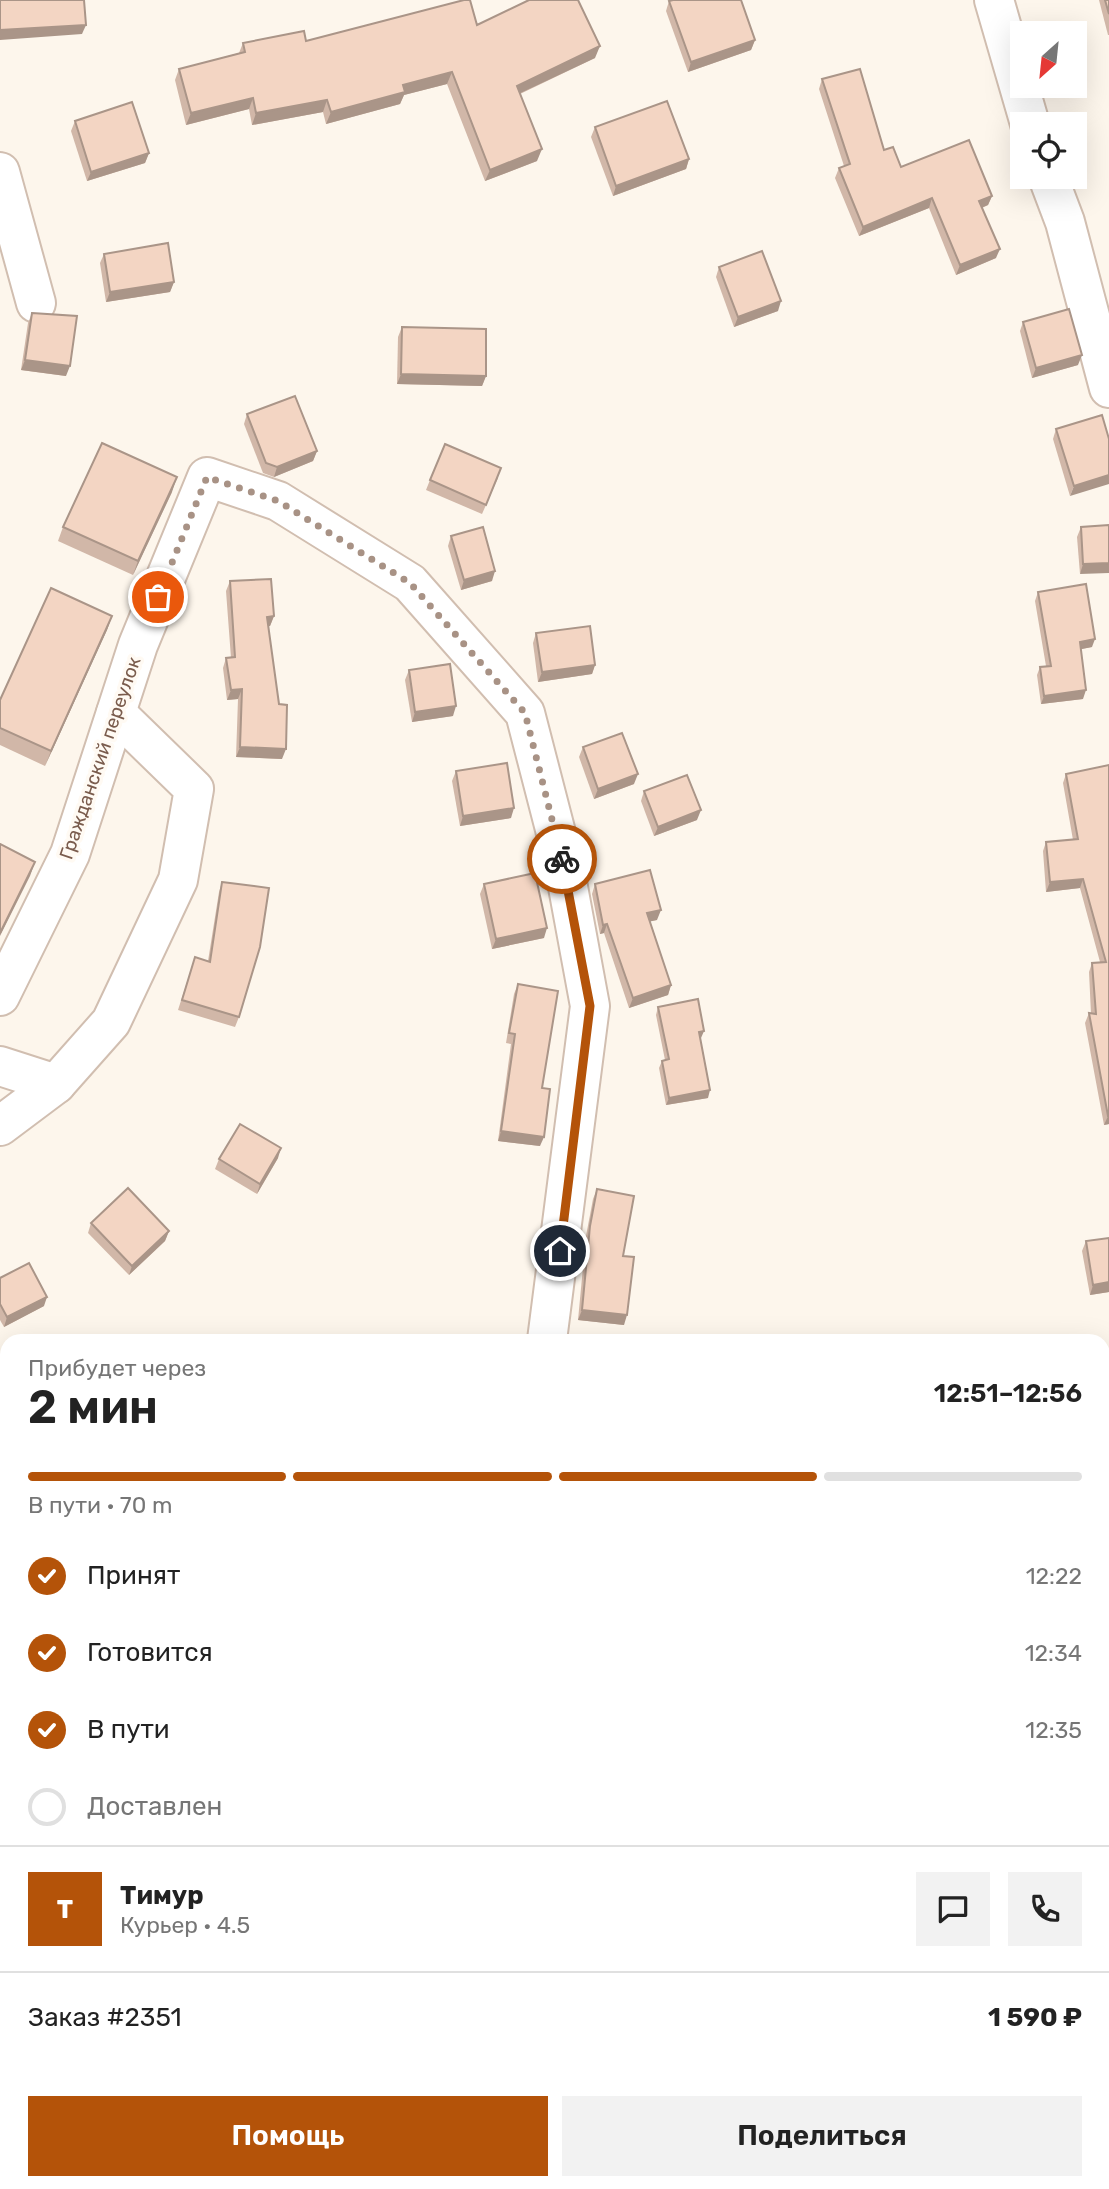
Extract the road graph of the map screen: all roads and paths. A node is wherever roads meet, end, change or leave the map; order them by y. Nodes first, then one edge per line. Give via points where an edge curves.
1 (994, 0) edge
2 (1027, 112) edge
3 (0, 172) edge
4 (1053, 189) edge
5 (37, 303) dead end
6 (1109, 388) edge
7 (116, 713) junction
8 (0, 996) edge
9 (0, 1066) edge
10 (56, 1084) junction
11 (0, 1126) edge
12 (548, 1334) edge

1 - 2 street
3 - 5 street
4 - 6 street
7 - 8 street, Гражданский переулок via 70,854
7 - 10 street via 194,789 178,880 111,1022
7 - 12 street, Гражданский переулок via 138,645 207,477 278,501 410,583 525,713 563,860 590,1006
9 - 10 street
10 - 11 street

